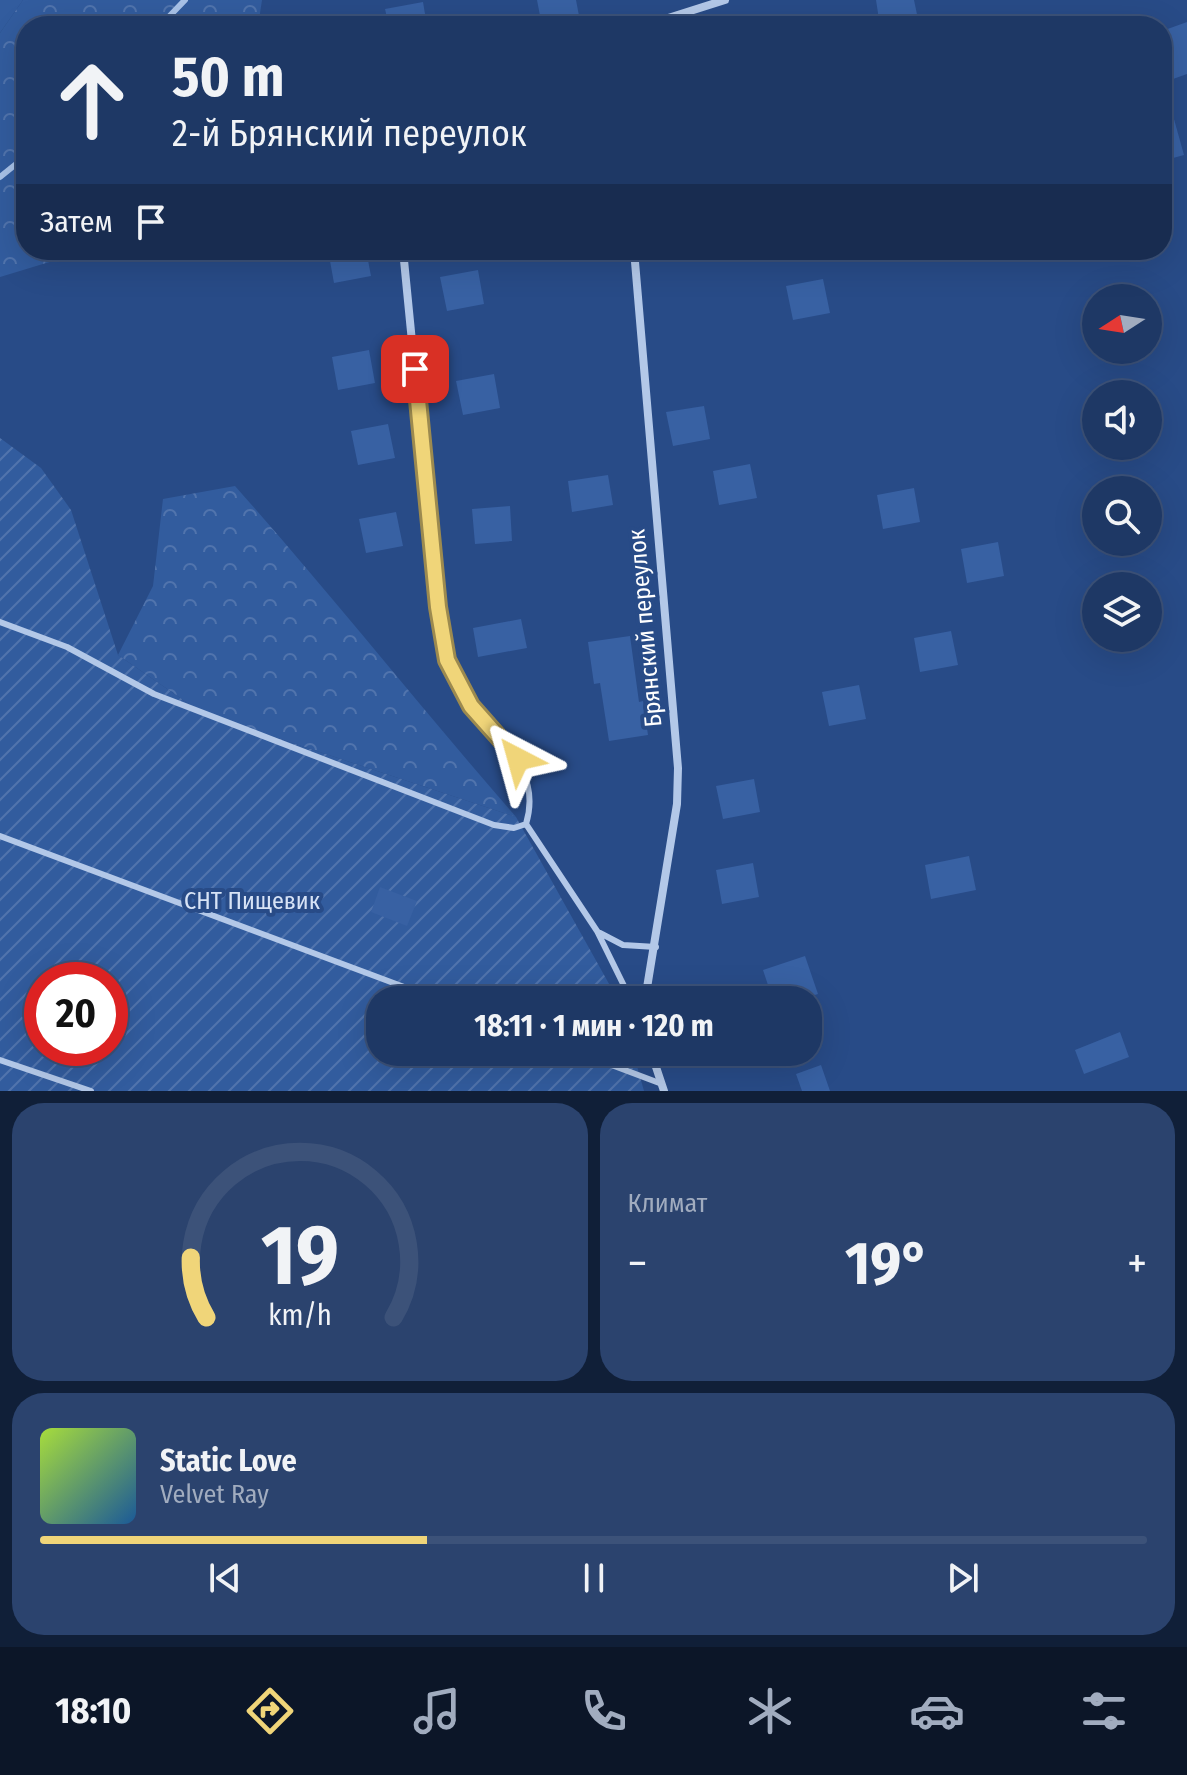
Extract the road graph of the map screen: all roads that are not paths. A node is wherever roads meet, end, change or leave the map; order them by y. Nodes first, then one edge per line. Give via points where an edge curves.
1 (725, 0) edge
2 (675, 16) edge
3 (404, 260) edge
4 (635, 260) edge
5 (438, 607) joint
6 (0, 622) edge
7 (526, 824) junction
8 (0, 836) edge
9 (597, 931) junction
10 (656, 947) junction
11 (402, 986) edge
12 (624, 986) edge
13 (648, 986) edge
14 (0, 1060) edge
15 (610, 1066) edge
16 (656, 1066) edge
17 (663, 1088) edge
18 (91, 1091) edge

1 - 2 street
3 - 5 street
4 - 10 street, Брянский переулок via 678,768
5 - 7 lane via 447,660 458,683 471,706 518,759 531,803
6 - 7 lane via 67,647 154,694 494,825
7 - 9 lane
8 - 11 lane
9 - 10 lane via 623,945
9 - 12 lane
10 - 13 street, Брянский переулок
14 - 18 lane
15 - 17 lane
16 - 17 street

